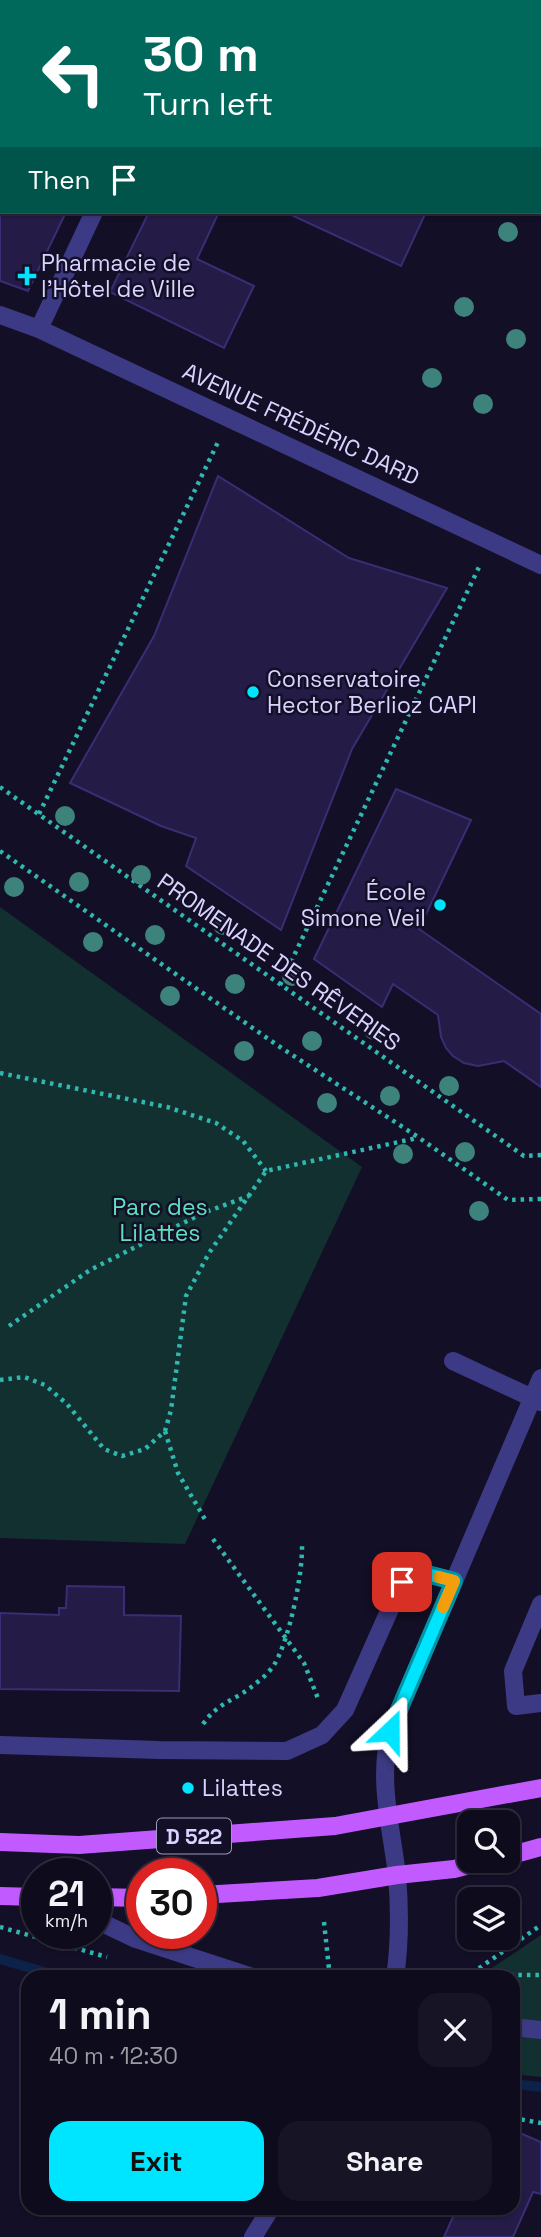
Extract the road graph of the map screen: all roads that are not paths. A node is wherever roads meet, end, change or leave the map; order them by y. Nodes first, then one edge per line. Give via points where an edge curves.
1 (93, 214) edge
2 (0, 315) edge
3 (39, 329) junction
4 (541, 565) edge
5 (453, 1361) dead end
6 (541, 1378) edge
7 (537, 1400) edge
8 (454, 1581) junction
9 (541, 1604) edge
10 (541, 1703) edge
11 (0, 1745) edge
12 (541, 1788) edge
13 (388, 1817) junction
14 (0, 1842) edge
15 (541, 1847) edge
16 (520, 1853) edge
17 (457, 1868) edge
18 (397, 1875) junction
19 (217, 1894) edge
20 (0, 1896) edge
21 (21, 1897) edge
22 (112, 1927) edge
23 (231, 1970) edge
24 (396, 1970) edge
25 (520, 2028) edge
26 (541, 2030) edge
27 (267, 2215) edge
28 (253, 2237) edge

1 - 3 street
2 - 3 street, AVENUE FRÉDÉRIC DARD
3 - 4 street, AVENUE FRÉDÉRIC DARD
5 - 7 street
6 - 7 street
7 - 8 street
8 - 11 street via 423,1573 402,1582 345,1710 322,1735 287,1751
8 - 13 street via 390,1731 384,1756
9 - 10 street via 513,1671 516,1706
12 - 13 main road, D 522
13 - 14 main road, D 522 via 335,1826 79,1845
13 - 18 street
15 - 16 main road
17 - 18 main road
18 - 19 main road via 318,1888
18 - 24 street via 400,1943
20 - 21 main road
22 - 23 street
25 - 26 street
27 - 28 street

